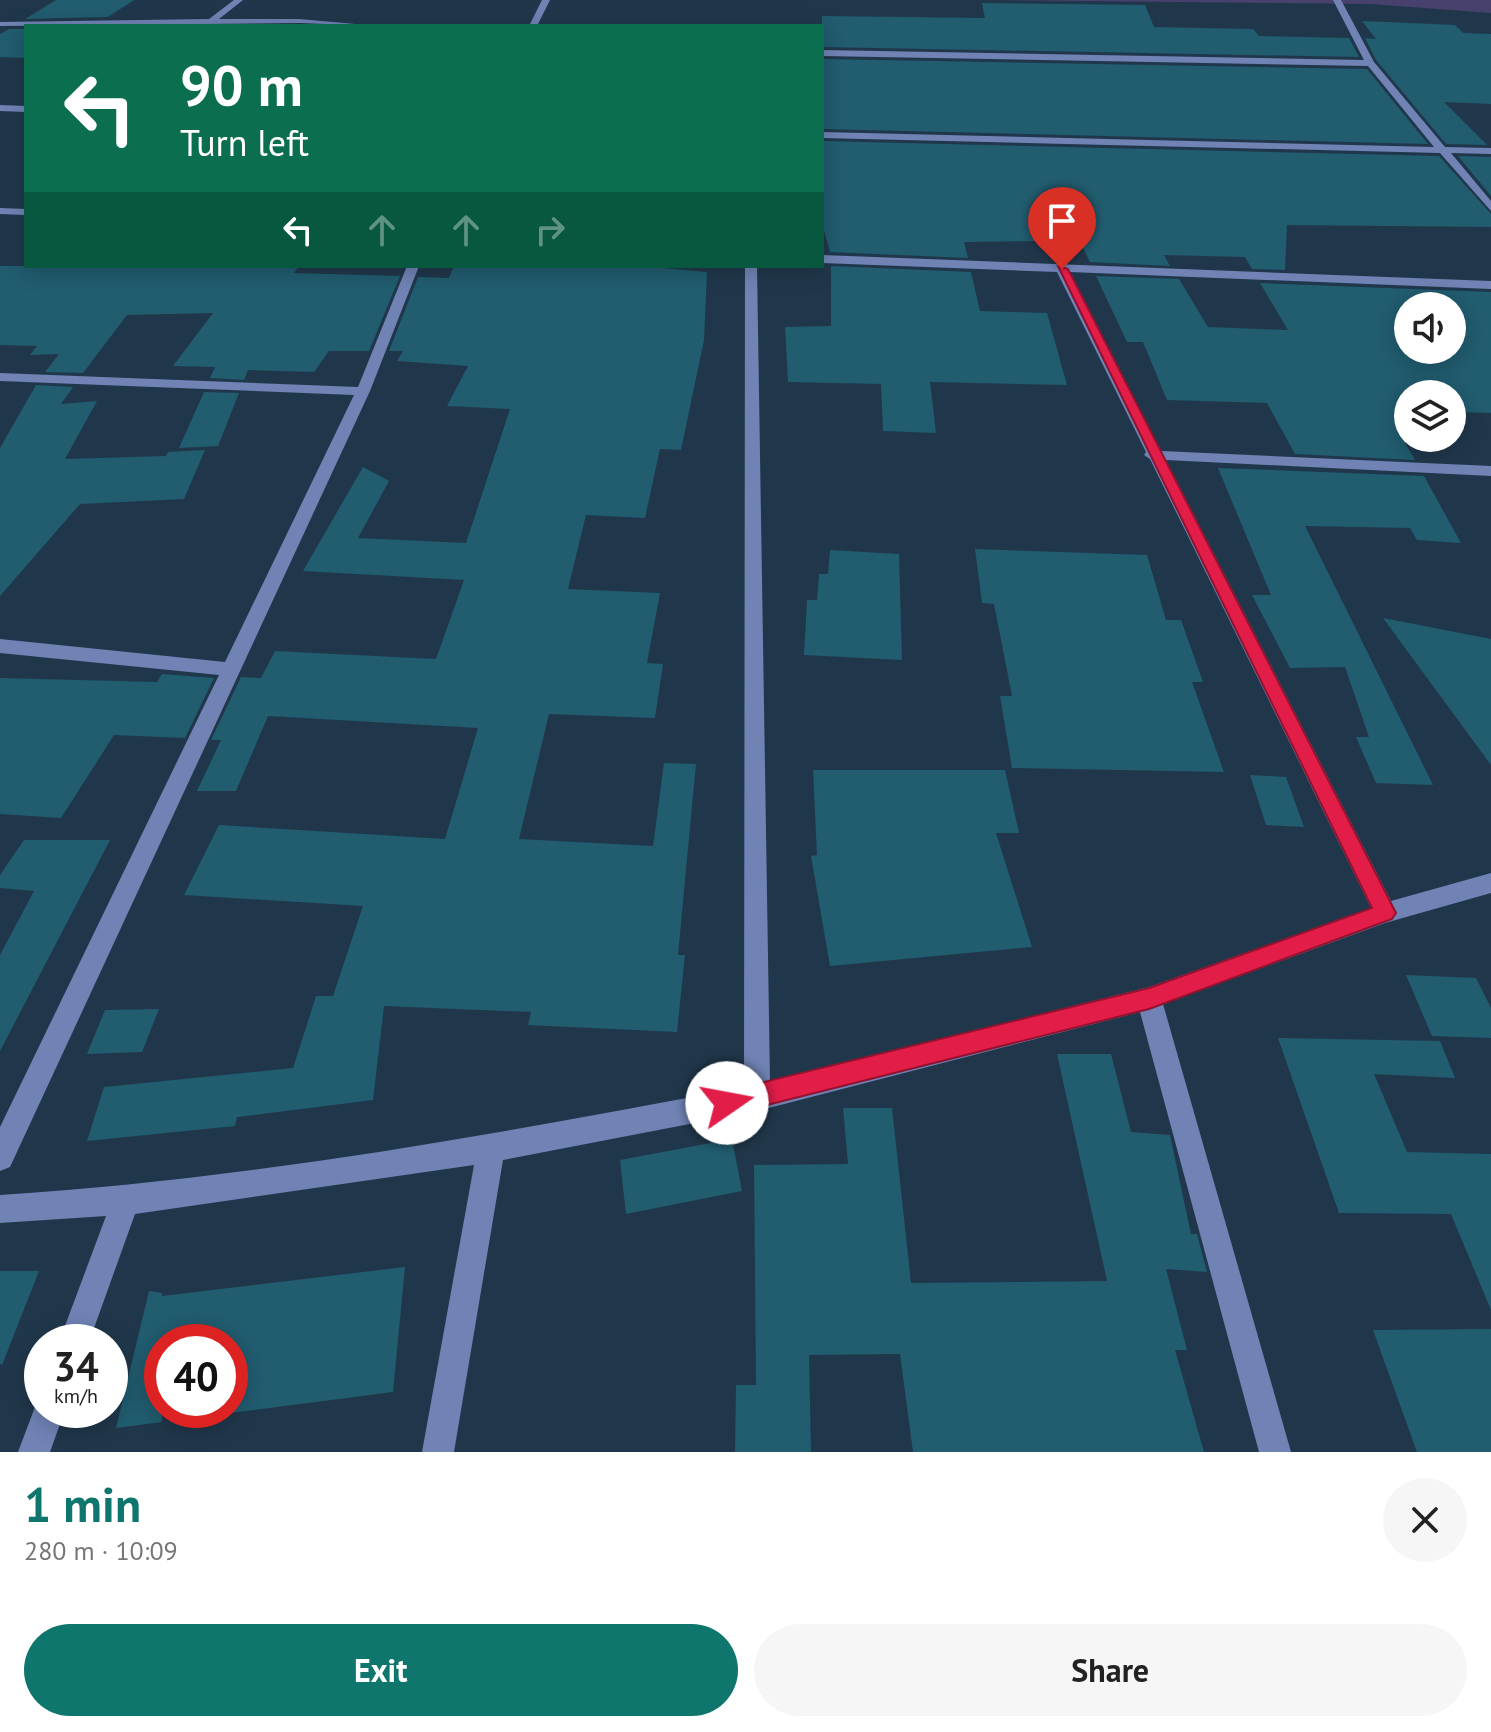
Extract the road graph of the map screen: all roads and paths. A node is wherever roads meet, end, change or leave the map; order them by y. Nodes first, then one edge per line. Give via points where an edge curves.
1 (239, 0) edge
2 (546, 0) edge
3 (1337, 0) edge
4 (213, 20) junction
5 (0, 24) edge
6 (320, 24) edge
7 (534, 24) edge
8 (824, 53) edge
9 (1370, 63) junction
10 (0, 108) edge
11 (24, 109) edge
12 (824, 135) edge
13 (1444, 149) junction
14 (1491, 151) edge
15 (1491, 208) edge
16 (0, 211) edge
17 (24, 212) edge
18 (824, 259) edge
19 (412, 268) edge
20 (751, 268) edge
21 (1062, 269) junction
22 (1491, 285) edge
23 (0, 377) edge
24 (363, 391) junction
25 (1152, 455) junction
26 (1491, 471) edge
27 (0, 646) edge
28 (231, 669) junction
29 (1491, 883) edge
30 (1385, 913) junction
31 (1149, 998) junction
32 (757, 1098) junction
33 (491, 1149) junction
34 (0, 1157) edge
35 (126, 1201) junction
36 (0, 1209) edge
37 (81, 1324) edge
38 (43, 1428) edge
39 (34, 1452) edge
40 (438, 1452) edge
41 (1275, 1452) edge

1 - 4 street
2 - 7 street
3 - 9 street
4 - 5 street
4 - 6 street
8 - 9 street
9 - 13 street
10 - 11 street
12 - 13 street
13 - 14 street
13 - 15 street
16 - 17 street
18 - 21 street
19 - 24 street
20 - 32 street
21 - 22 street
21 - 25 street
23 - 24 street
24 - 28 street
25 - 26 street
25 - 30 street
27 - 28 street
28 - 34 street
29 - 30 street
30 - 31 street
31 - 32 street
31 - 41 street
32 - 33 street
33 - 35 street
33 - 40 street
35 - 36 street
35 - 37 street
38 - 39 street

